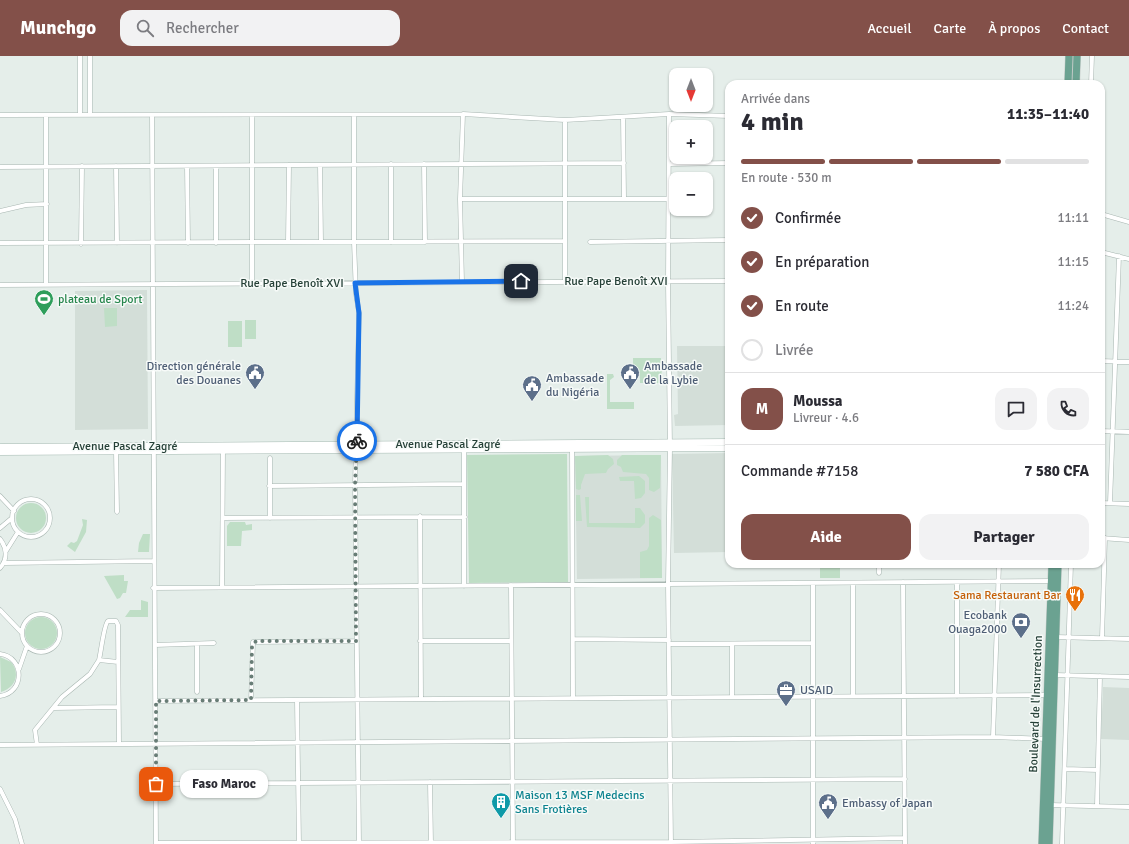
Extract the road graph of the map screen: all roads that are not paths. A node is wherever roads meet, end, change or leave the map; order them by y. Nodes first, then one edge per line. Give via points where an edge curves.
1 (80, 56) edge
2 (90, 56) edge
3 (1069, 56) edge
4 (1077, 56) edge
5 (1092, 56) edge
6 (1068, 80) edge
7 (1076, 80) edge
8 (1091, 80) edge
9 (463, 114) junction
10 (669, 114) junction
11 (0, 115) edge
12 (46, 115) junction
13 (80, 115) junction
14 (90, 115) junction
15 (152, 115) junction
16 (252, 115) junction
17 (354, 115) junction
18 (725, 116) edge
19 (623, 117) junction
20 (565, 120) junction
21 (669, 120) edge
22 (565, 163) junction
23 (624, 163) junction
24 (713, 163) edge
25 (725, 163) edge
26 (391, 164) junction
27 (424, 164) junction
28 (461, 164) junction
29 (669, 164) edge
30 (289, 165) junction
31 (320, 165) junction
32 (353, 165) junction
33 (46, 166) junction
34 (82, 166) junction
35 (116, 166) junction
36 (152, 166) junction
37 (187, 166) junction
38 (216, 166) junction
39 (252, 166) junction
40 (0, 167) edge
41 (624, 198) junction
42 (460, 199) junction
43 (565, 199) junction
44 (668, 199) junction
45 (47, 204) junction
46 (0, 211) edge
47 (1105, 215) edge
48 (1129, 222) edge
49 (725, 240) edge
50 (461, 241) junction
51 (565, 241) junction
52 (668, 241) junction
53 (188, 242) junction
54 (252, 242) junction
55 (288, 242) junction
56 (321, 242) junction
57 (354, 242) junction
58 (391, 242) junction
59 (425, 242) junction
60 (590, 242) dead end
61 (0, 243) edge
62 (46, 243) junction
63 (117, 243) junction
64 (152, 243) junction
65 (216, 243) junction
66 (81, 244) junction
67 (1105, 253) edge
68 (1119, 256) junction
69 (1129, 259) edge
70 (565, 281) junction
71 (725, 281) edge
72 (252, 282) junction
73 (462, 282) junction
74 (668, 282) junction
75 (355, 283) junction
76 (46, 284) junction
77 (152, 284) junction
78 (0, 285) edge
79 (1105, 361) edge
80 (1115, 361) junction
81 (1129, 362) edge
82 (1105, 431) edge
83 (1113, 432) junction
84 (1129, 432) edge
85 (725, 442) edge
86 (670, 445) junction
87 (572, 446) junction
88 (0, 447) edge
89 (357, 447) junction
90 (464, 447) junction
91 (223, 448) junction
92 (725, 448) edge
93 (116, 449) junction
94 (153, 449) junction
95 (0, 452) edge
96 (270, 458) dead end
97 (464, 484) junction
98 (355, 485) junction
99 (270, 486) junction
100 (0, 496) edge
101 (1105, 503) edge
102 (1110, 503) junction
103 (1129, 504) edge
104 (14, 510) junction
105 (117, 512) dead end
106 (420, 516) junction
107 (356, 517) junction
108 (464, 517) junction
109 (12, 518) junction
110 (223, 518) junction
111 (270, 518) junction
112 (0, 528) edge
113 (18, 532) junction
114 (1105, 538) edge
115 (0, 539) edge
116 (1129, 540) edge
117 (6, 551) junction
118 (153, 561) junction
119 (4, 563) junction
120 (879, 568) edge
121 (999, 568) edge
122 (1053, 568) edge
123 (1057, 568) edge
124 (1071, 568) edge
125 (1103, 568) edge
126 (0, 569) edge
127 (879, 573) dead end
128 (1055, 581) junction
129 (903, 582) junction
130 (957, 582) junction
131 (999, 582) junction
132 (813, 583) junction
133 (853, 583) junction
134 (668, 584) junction
135 (420, 585) junction
136 (511, 585) junction
137 (573, 585) junction
138 (356, 586) junction
139 (464, 586) junction
140 (222, 587) junction
141 (153, 588) junction
142 (0, 610) edge
143 (22, 633) junction
144 (1056, 637) junction
145 (1068, 637) junction
146 (1102, 638) junction
147 (1129, 639) edge
148 (573, 640) junction
149 (356, 641) junction
150 (420, 641) junction
151 (511, 641) junction
152 (670, 642) junction
153 (813, 643) junction
154 (197, 644) junction
155 (214, 644) dead end
156 (732, 644) junction
157 (155, 645) junction
158 (28, 646) junction
159 (0, 654) edge
160 (99, 660) junction
161 (118, 662) junction
162 (19, 669) junction
163 (1055, 675) junction
164 (1067, 675) junction
165 (1100, 676) junction
166 (1129, 677) edge
167 (197, 692) dead end
168 (1051, 695) junction
169 (0, 696) edge
170 (853, 696) junction
171 (904, 696) junction
172 (957, 696) junction
173 (994, 696) junction
174 (732, 697) junction
175 (813, 697) junction
176 (573, 698) junction
177 (670, 698) junction
178 (421, 699) junction
179 (511, 699) junction
180 (251, 700) junction
181 (297, 700) junction
182 (156, 701) junction
183 (358, 701) junction
184 (118, 707) junction
185 (54, 708) junction
186 (993, 737) junction
187 (812, 738) junction
188 (904, 738) junction
189 (1046, 739) junction
190 (512, 740) junction
191 (671, 741) junction
192 (298, 742) junction
193 (358, 742) junction
194 (119, 744) junction
195 (156, 744) junction
196 (0, 745) edge
197 (37, 745) junction
198 (1065, 769) junction
199 (1098, 770) junction
200 (905, 779) junction
201 (813, 780) junction
202 (512, 781) junction
203 (671, 781) junction
204 (298, 782) junction
205 (430, 782) junction
206 (359, 783) junction
207 (156, 784) junction
208 (0, 789) edge
209 (1050, 805) junction
210 (1063, 805) junction
211 (1097, 806) junction
212 (1129, 807) edge
213 (905, 838) junction
214 (813, 839) junction
215 (513, 842) edge
216 (299, 843) edge
217 (359, 843) edge
218 (431, 843) edge
219 (672, 843) edge
220 (22, 844) edge
221 (156, 844) edge
222 (813, 844) edge
223 (905, 844) edge
224 (1042, 844) edge
225 (1049, 844) edge
226 (1062, 844) edge

1 - 13 street
2 - 14 street
3 - 6 main road
4 - 7 main road
5 - 8 street
9 - 17 street
9 - 20 street
9 - 28 street
10 - 18 street
10 - 19 street
10 - 21 street
11 - 12 street
12 - 13 street
12 - 33 street
13 - 14 street
14 - 15 street
15 - 16 street
15 - 36 street
16 - 17 street
16 - 39 street
17 - 32 street
19 - 20 street
19 - 23 street
20 - 22 street
22 - 23 street
22 - 28 street
22 - 43 street
23 - 41 street
24 - 25 street
26 - 27 street
26 - 32 street
26 - 58 street
27 - 28 street
27 - 59 street
28 - 42 street
29 - 44 street
30 - 31 street
30 - 39 street
30 - 55 street
31 - 32 street
31 - 56 street
32 - 57 street
33 - 34 street
33 - 40 street
33 - 45 street
34 - 35 street
34 - 66 street
35 - 36 street
35 - 63 street
36 - 37 street
36 - 64 street
37 - 38 street
37 - 53 street
38 - 39 street
38 - 65 street
39 - 54 street
41 - 43 street
41 - 44 street
42 - 43 street
42 - 50 street
43 - 51 street
44 - 52 street
45 - 46 street via 26,205
45 - 62 street
47 - 48 street
49 - 52 street
50 - 51 street
50 - 59 street
50 - 73 street
51 - 70 street
52 - 60 street
52 - 74 street
53 - 64 street
53 - 65 street
54 - 55 street
54 - 65 street
54 - 72 street
55 - 56 street
56 - 57 street
57 - 58 street
57 - 75 street
58 - 59 street
61 - 62 street
62 - 66 street
62 - 76 street
63 - 64 street
63 - 66 street
64 - 77 street
67 - 68 street
68 - 69 street
68 - 80 street
70 - 73 street, Rue Pape Benoît XVI
70 - 74 street, Rue Pape Benoît XVI
71 - 74 street, Rue Pape Benoît XVI
72 - 75 street, Rue Pape Benoît XVI
72 - 77 street, Rue Pape Benoît XVI
73 - 75 street, Rue Pape Benoît XVI
74 - 86 street
75 - 89 street via 359,313
76 - 77 street, Rue Pape Benoît XVI
76 - 78 street, Rue Pape Benoît XVI
77 - 94 street
79 - 80 street
80 - 81 street
80 - 83 street
82 - 83 street
83 - 84 street
83 - 102 street
85 - 86 main road, Avenue Pascal Zagré
86 - 87 main road, Avenue Pascal Zagré
86 - 92 main road, Avenue Pascal Zagré
86 - 134 street
87 - 90 main road, Avenue Pascal Zagré
87 - 137 street
88 - 93 main road, Avenue Pascal Zagré
89 - 90 main road, Avenue Pascal Zagré
89 - 91 main road, Avenue Pascal Zagré
89 - 98 street
90 - 97 street
91 - 94 main road, Avenue Pascal Zagré
91 - 110 street
93 - 94 main road, Avenue Pascal Zagré
93 - 95 main road, Avenue Pascal Zagré
93 - 105 street
94 - 118 street
96 - 99 street
97 - 98 street
97 - 108 street
98 - 99 street
98 - 107 street
99 - 111 street
100 - 104 street
101 - 102 street
102 - 103 street
104 - 109 street
104 - 113 street via 24,501 31,500 38,501 48,511 49,525 45,531 32,537
106 - 107 street
106 - 108 street
106 - 135 street
107 - 111 street
107 - 138 street
108 - 139 street
109 - 112 street
109 - 113 street
110 - 111 street
110 - 140 street
113 - 117 street
114 - 116 street
115 - 117 street
117 - 119 street
118 - 119 street
118 - 141 street
119 - 126 street
120 - 127 street
121 - 131 street
122 - 128 main road, Boulevard de l'Insurrection
123 - 128 main road, Boulevard de l'Insurrection
124 - 145 street
125 - 146 street
128 - 131 street
128 - 144 main road, Boulevard de l'Insurrection
128 - 168 main road, Boulevard de l'Insurrection
129 - 130 street
129 - 133 street
129 - 171 street
130 - 131 street
130 - 172 street
131 - 173 street
132 - 133 street
132 - 134 street
132 - 153 street
133 - 170 street
134 - 137 street
134 - 152 street
135 - 138 street
135 - 139 street
135 - 150 street
136 - 137 street
136 - 139 street
136 - 151 street
137 - 148 street
138 - 140 street
138 - 149 street
140 - 141 street
141 - 157 street
142 - 143 street
143 - 158 street
143 - 158 street via 24,626 33,616 46,615 57,623 60,636 53,648 40,652
144 - 145 street
144 - 163 main road, Boulevard de l'Insurrection
145 - 146 street
145 - 164 street
146 - 147 street
148 - 152 street
148 - 176 street
149 - 180 street via 253,642
149 - 183 street
150 - 151 street
150 - 178 street
151 - 179 street
152 - 156 street
152 - 177 street
153 - 156 street
153 - 175 street
154 - 155 street
154 - 157 street
154 - 167 street
156 - 174 street
157 - 182 street
158 - 162 street
159 - 162 street via 11,658
160 - 161 street
160 - 161 street via 105,624 114,620 117,623
160 - 185 street via 90,674 62,696
161 - 184 street
162 - 169 street via 20,676 15,689
163 - 164 street
163 - 168 main road, Boulevard de l'Insurrection
164 - 165 street
164 - 198 street
165 - 166 street
165 - 199 street
168 - 173 street
168 - 189 main road, Boulevard de l'Insurrection
168 - 209 main road, Boulevard de l'Insurrection
170 - 171 street
170 - 175 street
171 - 172 street
171 - 188 street
172 - 173 street
173 - 186 street
174 - 175 street
174 - 177 street
175 - 187 street
176 - 177 street
176 - 179 street
177 - 191 street
178 - 179 street
178 - 183 street
179 - 190 street
180 - 181 street
180 - 182 street
181 - 183 street
181 - 192 street
182 - 195 street
183 - 193 street
184 - 185 street
184 - 194 street
185 - 197 street via 35,730
186 - 188 street
186 - 189 street
187 - 188 street
187 - 191 street
187 - 201 street
188 - 200 street
189 - 224 main road, Boulevard de l'Insurrection
190 - 191 street
190 - 193 street
190 - 202 street
191 - 203 street
192 - 193 street
192 - 195 street
192 - 204 street
193 - 206 street
194 - 195 street
194 - 197 street
195 - 207 street
196 - 197 street
198 - 199 street
198 - 210 street
199 - 211 street
200 - 201 street
200 - 213 street
201 - 203 street
201 - 214 street
202 - 203 street
202 - 205 street
202 - 215 street
203 - 219 street
204 - 206 street
204 - 207 street
204 - 216 street
205 - 206 street
205 - 218 street
206 - 217 street
207 - 221 street
208 - 220 street via 15,819
209 - 210 street
209 - 225 main road, Boulevard de l'Insurrection
210 - 211 street
210 - 226 street
211 - 212 street
213 - 214 street
213 - 223 street
214 - 219 street
214 - 222 street
215 - 218 street
215 - 219 street
216 - 217 street
216 - 221 street
217 - 218 street

